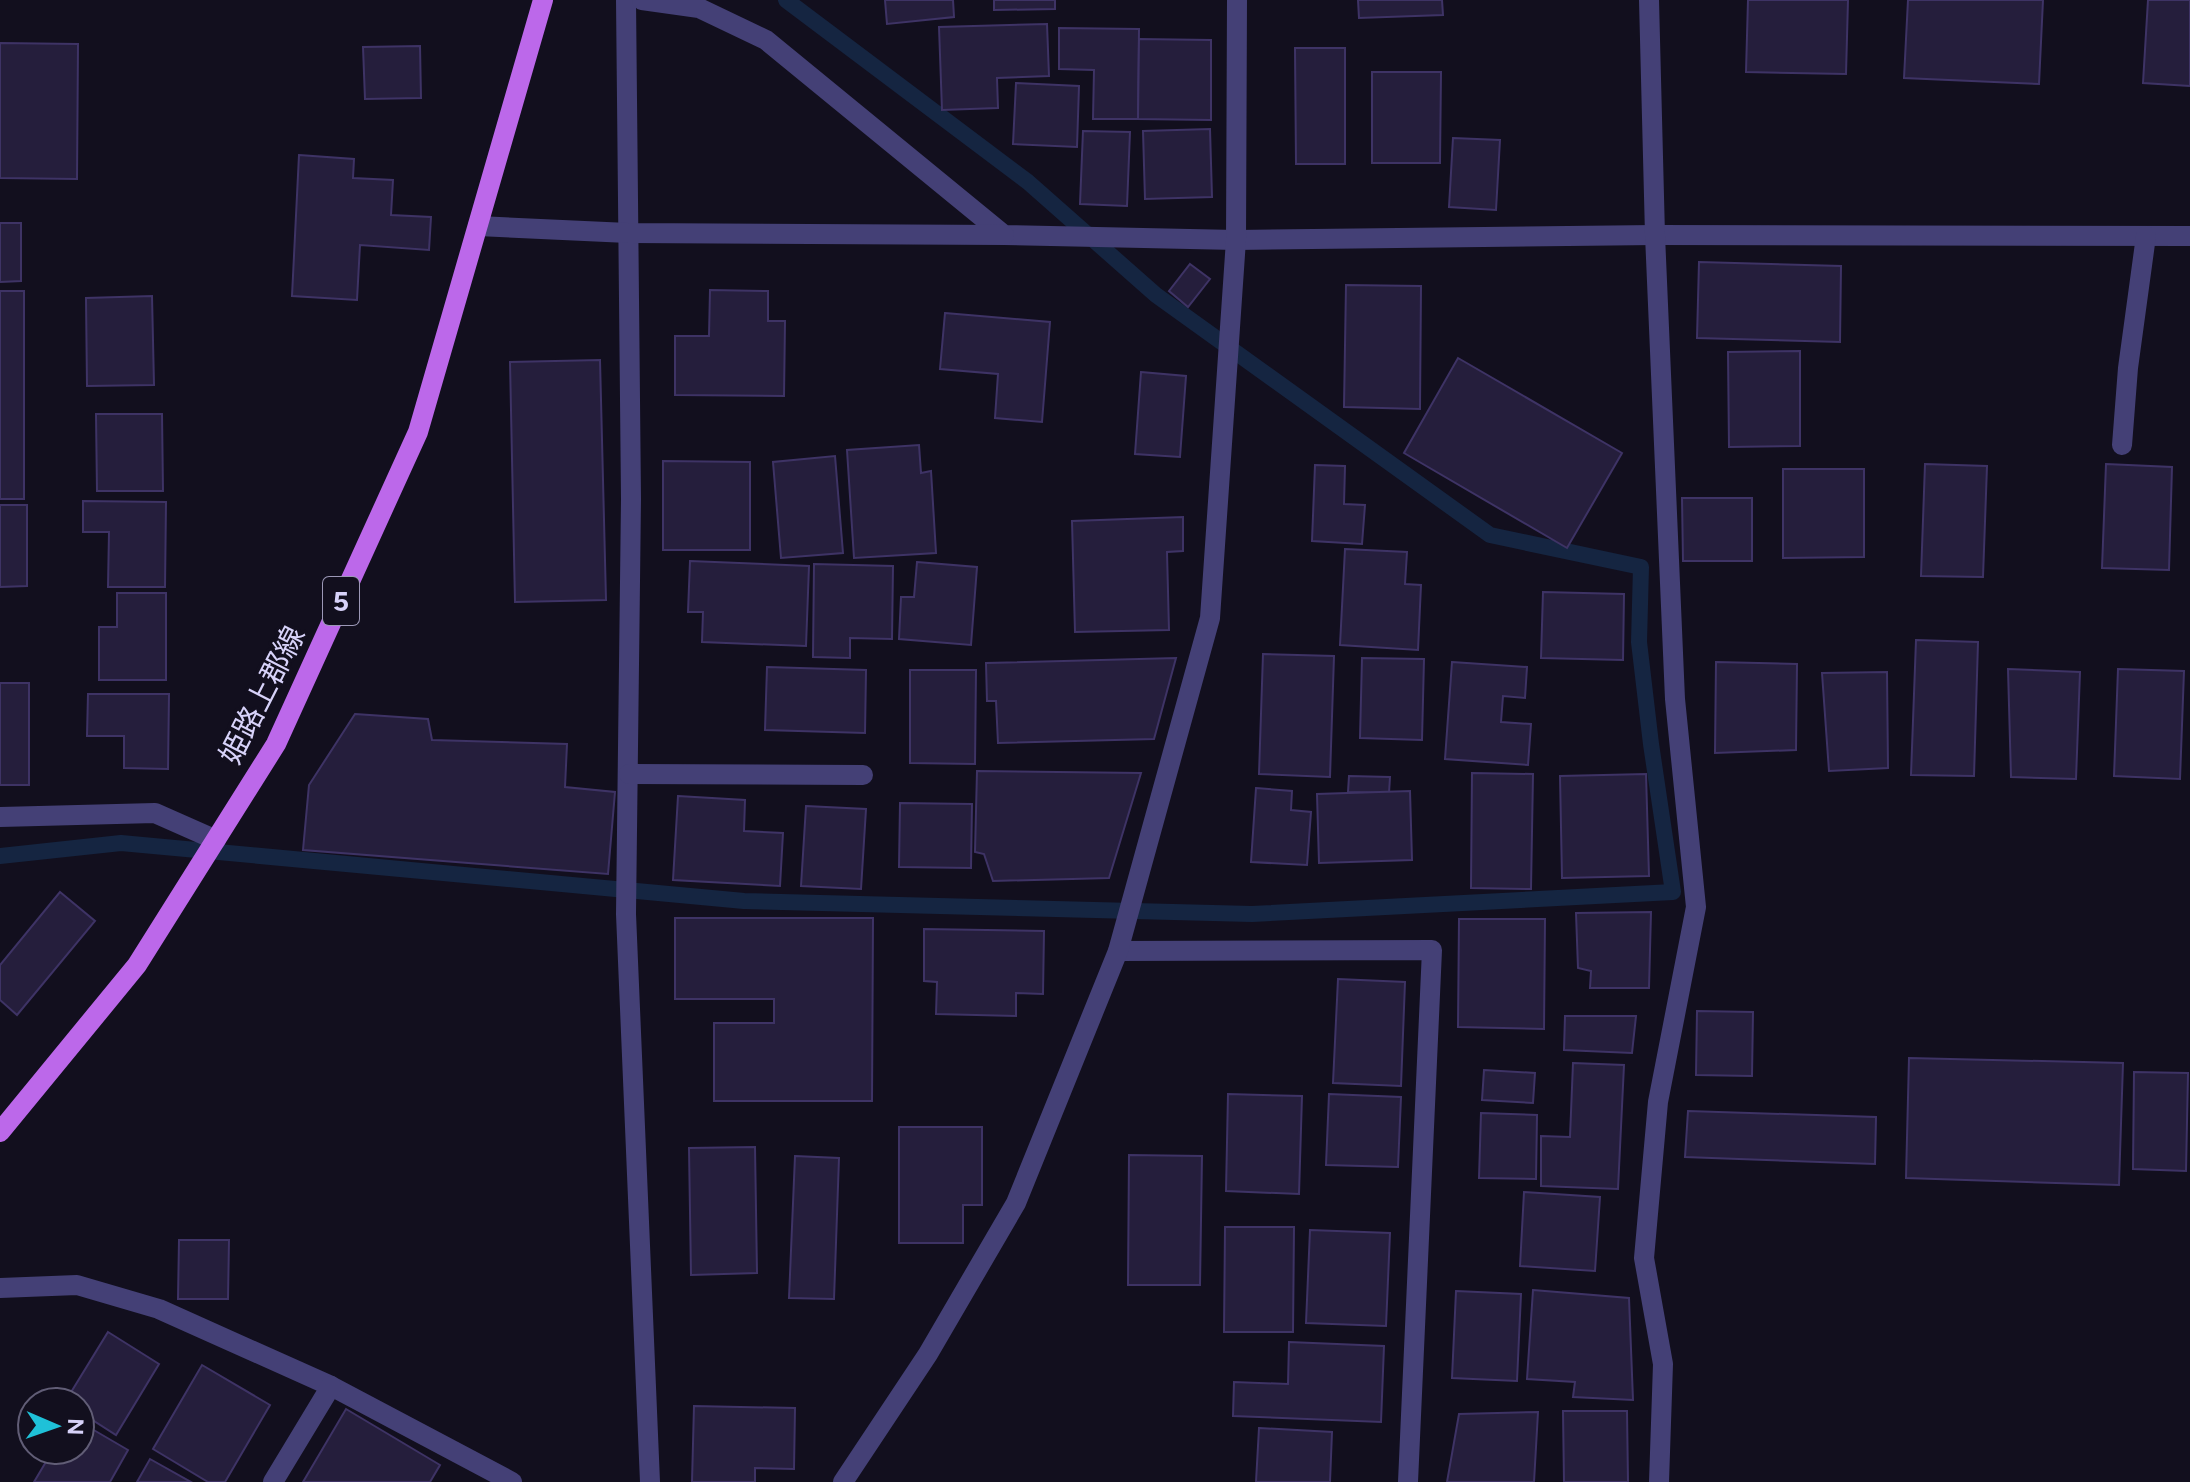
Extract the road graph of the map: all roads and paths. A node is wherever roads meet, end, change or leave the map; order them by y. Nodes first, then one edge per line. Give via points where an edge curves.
1 (543, 0) edge
2 (626, 0) edge
3 (642, 0) edge
4 (1237, 0) edge
5 (1649, 0) edge
6 (478, 226) junction
7 (628, 233) junction
8 (1004, 235) junction
9 (1655, 235) junction
10 (2146, 236) junction
11 (2190, 236) edge
12 (1236, 240) junction
13 (2122, 445) dead end
14 (629, 774) junction
15 (863, 775) dead end
16 (0, 817) edge
17 (216, 840) junction
18 (1118, 951) junction
19 (0, 1132) edge
20 (0, 1288) edge
21 (331, 1386) junction
22 (273, 1482) edge
23 (512, 1482) edge
24 (650, 1482) edge
25 (843, 1482) edge
26 (1408, 1482) edge
27 (1659, 1482) edge

1 - 6 main road, 姫路上郡線 / 5
2 - 7 street
3 - 8 street via 699,8 766,40
4 - 12 street
5 - 9 street
6 - 7 street
6 - 17 main road, 姫路上郡線 / 5 via 418,432 276,744
7 - 8 street
7 - 14 street
8 - 12 street
9 - 10 street
9 - 12 street
9 - 27 street via 1675,699 1696,907 1658,1102 1644,1258 1663,1364
10 - 11 street
10 - 13 street
12 - 18 street via 1210,618
14 - 15 street
14 - 24 street via 626,914
16 - 17 street via 155,813
17 - 19 main road, 姫路上郡線 / 5 via 137,965
18 - 25 street via 1016,1203 928,1354
18 - 26 street via 1432,950
20 - 21 street via 77,1285 159,1309
21 - 22 street
21 - 23 street

